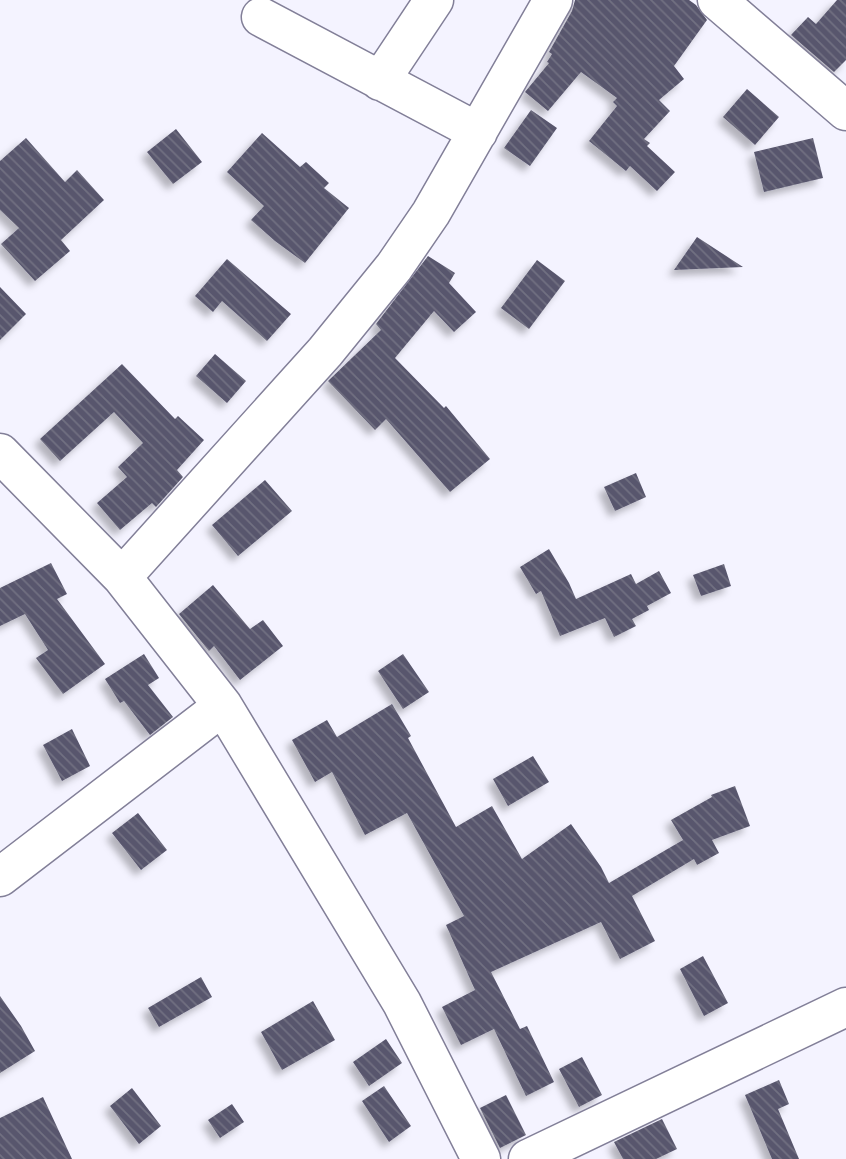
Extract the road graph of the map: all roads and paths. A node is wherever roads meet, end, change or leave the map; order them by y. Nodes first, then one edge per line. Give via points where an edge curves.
1 (433, 0) edge
2 (553, 0) edge
3 (717, 0) edge
4 (261, 17) dead end
5 (380, 81) junction
6 (846, 111) edge
7 (478, 132) junction
8 (0, 453) edge
9 (122, 577) junction
10 (223, 706) junction
11 (0, 877) edge
12 (846, 1007) edge
13 (481, 1159) edge
14 (528, 1159) edge

1 - 5 street
2 - 7 street
3 - 6 street
4 - 5 street
5 - 7 street
7 - 9 street via 394,267 325,352
8 - 9 street
9 - 10 street
10 - 11 street
10 - 13 street via 402,1003
12 - 14 street

